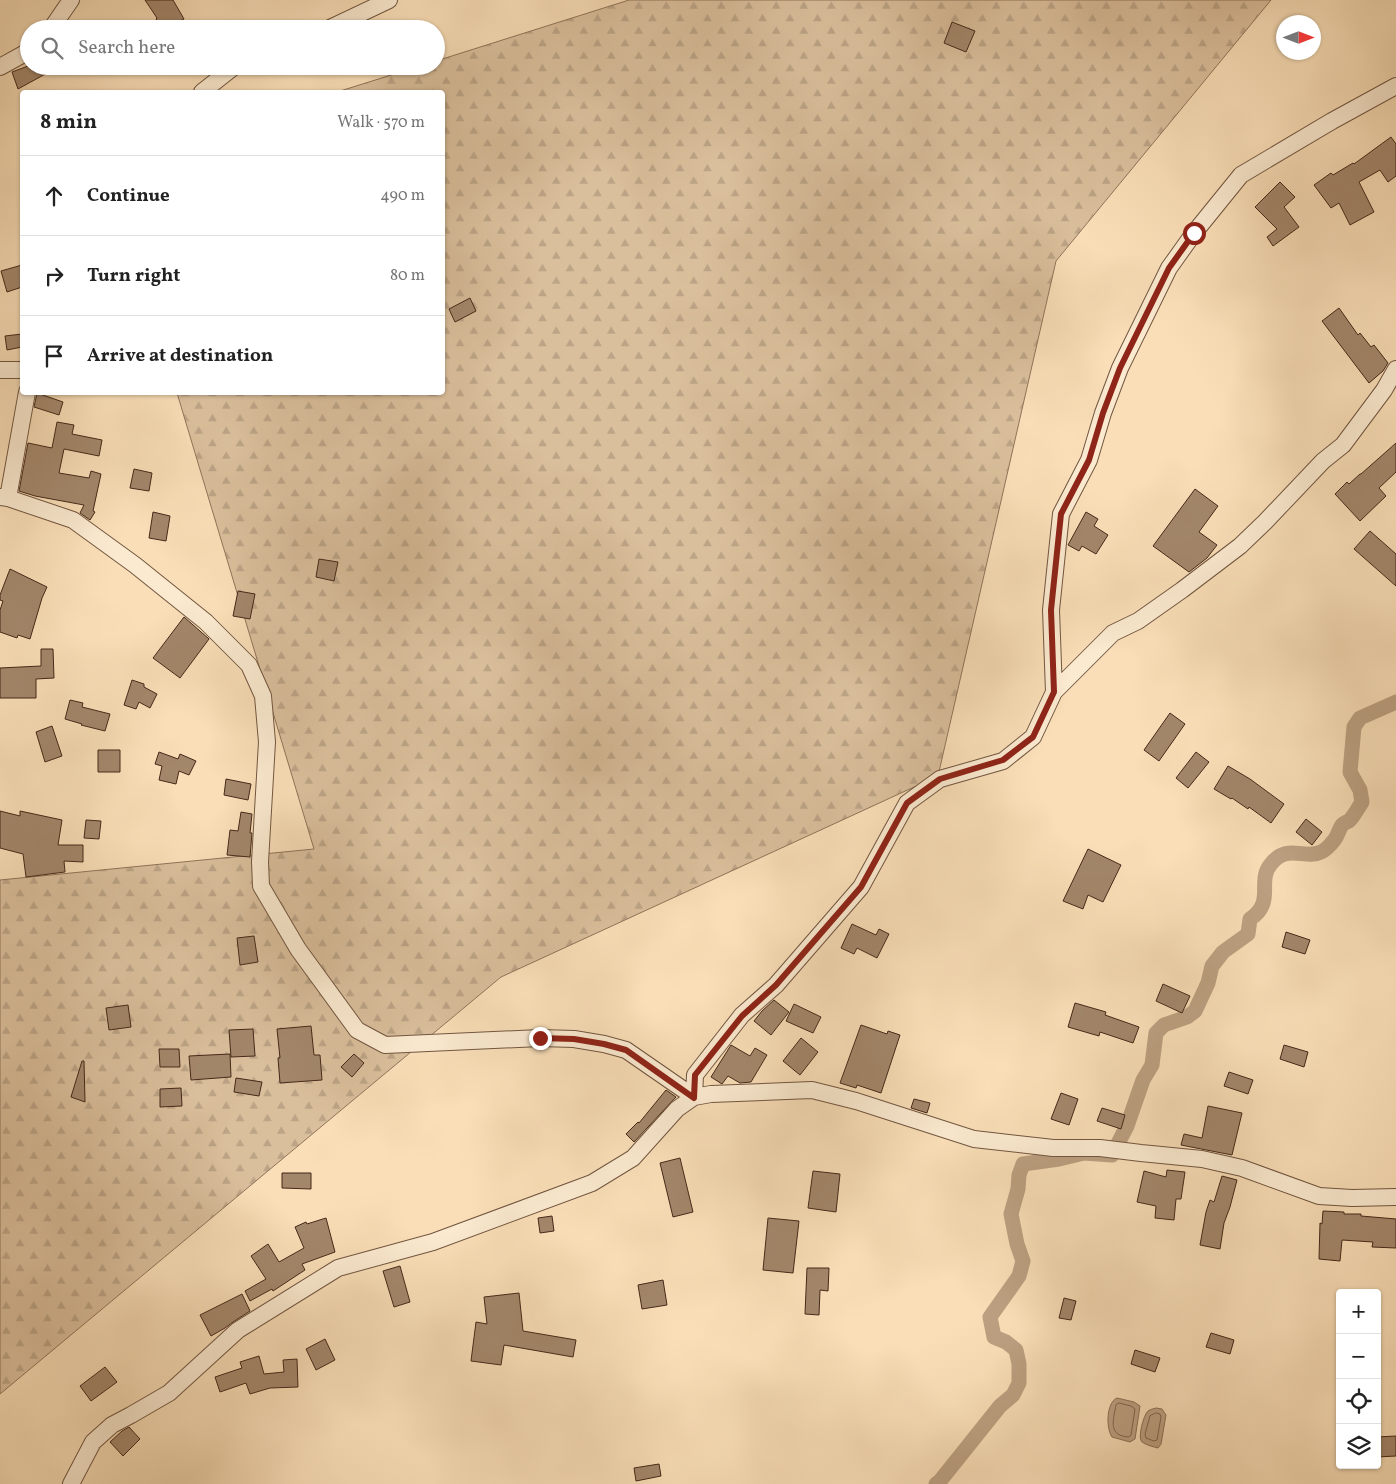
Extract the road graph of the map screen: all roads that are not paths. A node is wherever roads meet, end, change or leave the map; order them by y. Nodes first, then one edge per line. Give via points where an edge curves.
1 (71, 0) edge
2 (389, 0) edge
3 (57, 20) edge
4 (347, 20) edge
5 (20, 56) edge
6 (0, 67) edge
7 (224, 75) edge
8 (1396, 86) edge
9 (205, 90) edge
10 (1396, 369) edge
11 (0, 370) edge
12 (20, 370) edge
13 (26, 395) edge
14 (4, 498) edge
15 (1054, 692) junction
16 (694, 1098) junction
17 (1396, 1197) edge
18 (72, 1484) edge

1 - 3 street
2 - 4 street
5 - 6 street
7 - 9 street
8 - 15 street via 1241,175 1169,268 1120,368 1089,460 1061,514 1051,610
10 - 15 street via 1343,445 1240,546 1138,621 1113,633
11 - 12 street
13 - 14 street
14 - 16 street via 73,520 206,622 249,665 263,696 267,742 261,886 298,949 357,1030 385,1045 540,1038 604,1044 626,1050
15 - 16 street via 1033,737 1003,760 940,779 907,803 861,887 776,985 742,1016 695,1075
16 - 17 street via 711,1094 812,1090 974,1138 1053,1148 1100,1148 1202,1159 1242,1168 1319,1196
16 - 18 street via 677,1109 633,1158 592,1183 433,1242 338,1268 263,1314 238,1330 169,1393 112,1425 93,1442

